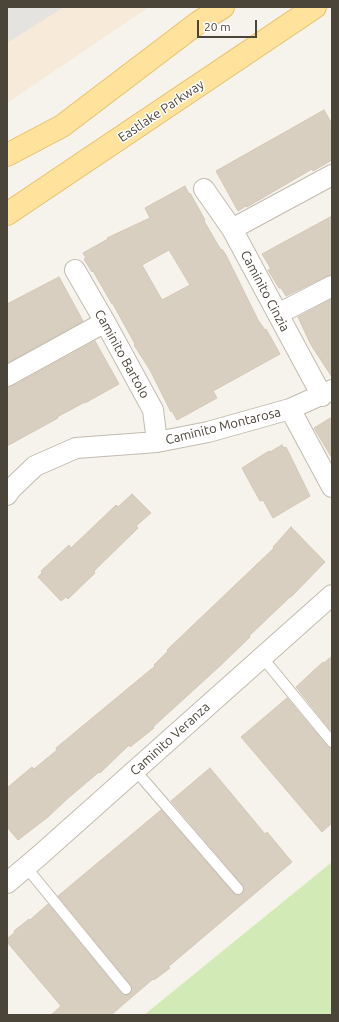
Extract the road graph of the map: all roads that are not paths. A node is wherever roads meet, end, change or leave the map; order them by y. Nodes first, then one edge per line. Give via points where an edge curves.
1 (223, 7) edge
2 (315, 7) edge
3 (7, 156) edge
4 (332, 175) edge
5 (204, 189) dead end
6 (7, 214) edge
7 (232, 229) junction
8 (75, 270) dead end
9 (332, 286) edge
10 (278, 314) junction
11 (105, 322) junction
12 (7, 376) edge
13 (327, 393) edge
14 (290, 409) junction
15 (157, 442) junction
16 (332, 487) edge
17 (8, 490) edge
18 (332, 595) edge
19 (262, 657) junction
20 (332, 742) edge
21 (135, 770) junction
22 (26, 867) junction
23 (7, 883) edge
24 (238, 889) dead end
25 (126, 989) dead end

1 - 3 main road via 199,22 62,126
2 - 6 main road, Eastlake Parkway
4 - 7 street
5 - 7 street, Caminito Cinzia
7 - 10 street, Caminito Cinzia
8 - 11 street, Caminito Bartolo
9 - 10 street
10 - 13 street, Caminito Cinzia
11 - 12 street
11 - 15 street, Caminito Bartolo via 154,410
13 - 14 street, Caminito Montarosa
14 - 15 street, Caminito Montarosa via 208,432
14 - 16 street
15 - 17 street, Caminito Montarosa via 76,448 35,466
18 - 19 street, Caminito Veranza
19 - 20 lane
19 - 21 street, Caminito Veranza
21 - 22 street, Caminito Veranza
21 - 24 lane
22 - 23 street, Caminito Veranza
22 - 25 lane

